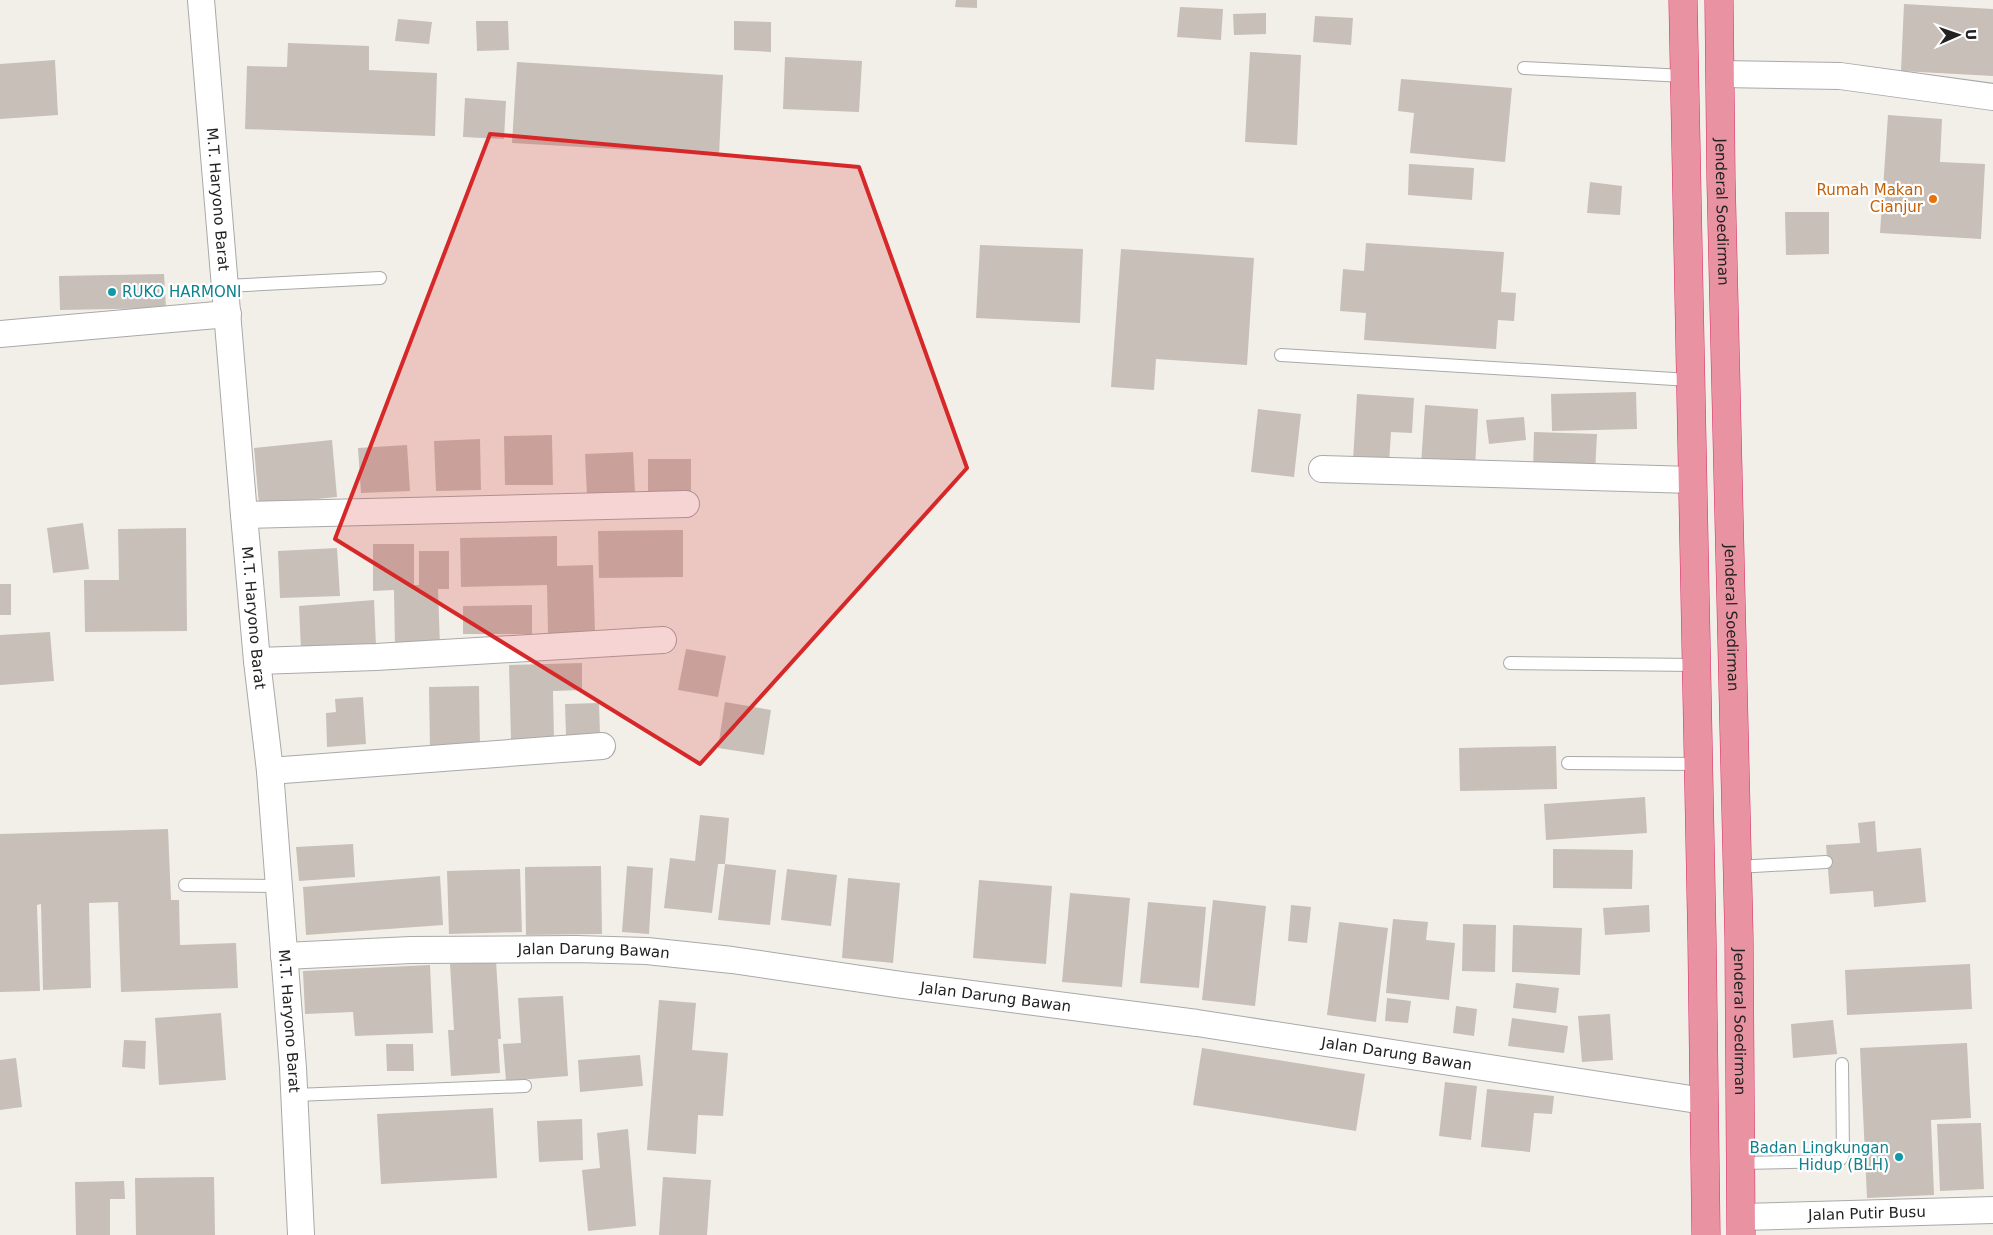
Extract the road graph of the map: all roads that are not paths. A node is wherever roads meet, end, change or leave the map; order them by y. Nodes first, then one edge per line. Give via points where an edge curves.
1 (201, 0) edge
2 (1683, 0) edge
3 (1719, 0) edge
4 (1524, 68) dead end
5 (1721, 74) junction
6 (1685, 76) junction
7 (1993, 97) edge
8 (380, 278) dead end
9 (226, 286) junction
10 (228, 314) junction
11 (0, 334) edge
12 (1281, 355) dead end
13 (1690, 380) junction
14 (1322, 469) dead end
15 (1692, 480) junction
16 (686, 504) dead end
17 (244, 515) junction
18 (663, 640) dead end
19 (257, 661) junction
20 (1510, 663) dead end
21 (1697, 665) junction
22 (602, 746) dead end
23 (1568, 763) dead end
24 (1698, 764) junction
25 (270, 771) junction
26 (1826, 862) dead end
27 (1737, 867) junction
28 (185, 885) dead end
29 (279, 886) junction
30 (284, 956) junction
31 (1842, 1064) dead end
32 (525, 1086) dead end
33 (295, 1095) junction
34 (1704, 1101) junction
35 (1741, 1163) junction
36 (1993, 1210) edge
37 (1741, 1226) edge
38 (301, 1235) edge
39 (1706, 1235) edge

1 - 9 street, M.T. Haryono Barat
2 - 6 highway
3 - 5 highway, Jenderal Soedirman
4 - 6 lane
5 - 7 street via 1840,76
5 - 27 highway, Jenderal Soedirman
6 - 13 highway
8 - 9 lane
9 - 10 street, M.T. Haryono Barat
10 - 11 street
10 - 17 street, M.T. Haryono Barat
12 - 13 lane
13 - 15 highway
14 - 15 street
15 - 21 highway
16 - 17 street
17 - 19 street, M.T. Haryono Barat
18 - 19 street via 376,658
19 - 25 street, M.T. Haryono Barat
20 - 21 lane
21 - 24 highway
22 - 25 street
23 - 24 lane
24 - 34 highway
25 - 29 street, M.T. Haryono Barat
26 - 27 lane
27 - 35 highway, Jenderal Soedirman
28 - 29 lane
29 - 30 street, M.T. Haryono Barat
30 - 33 street, M.T. Haryono Barat
30 - 34 street, Jalan Darung Bawan via 410,950 647,951 1188,1022
31 - 35 lane via 1844,1154 1841,1159
32 - 33 lane
33 - 38 street, M.T. Haryono Barat
34 - 39 highway
35 - 37 highway, Jenderal Soedirman
36 - 37 street, Jalan Putir Busu

